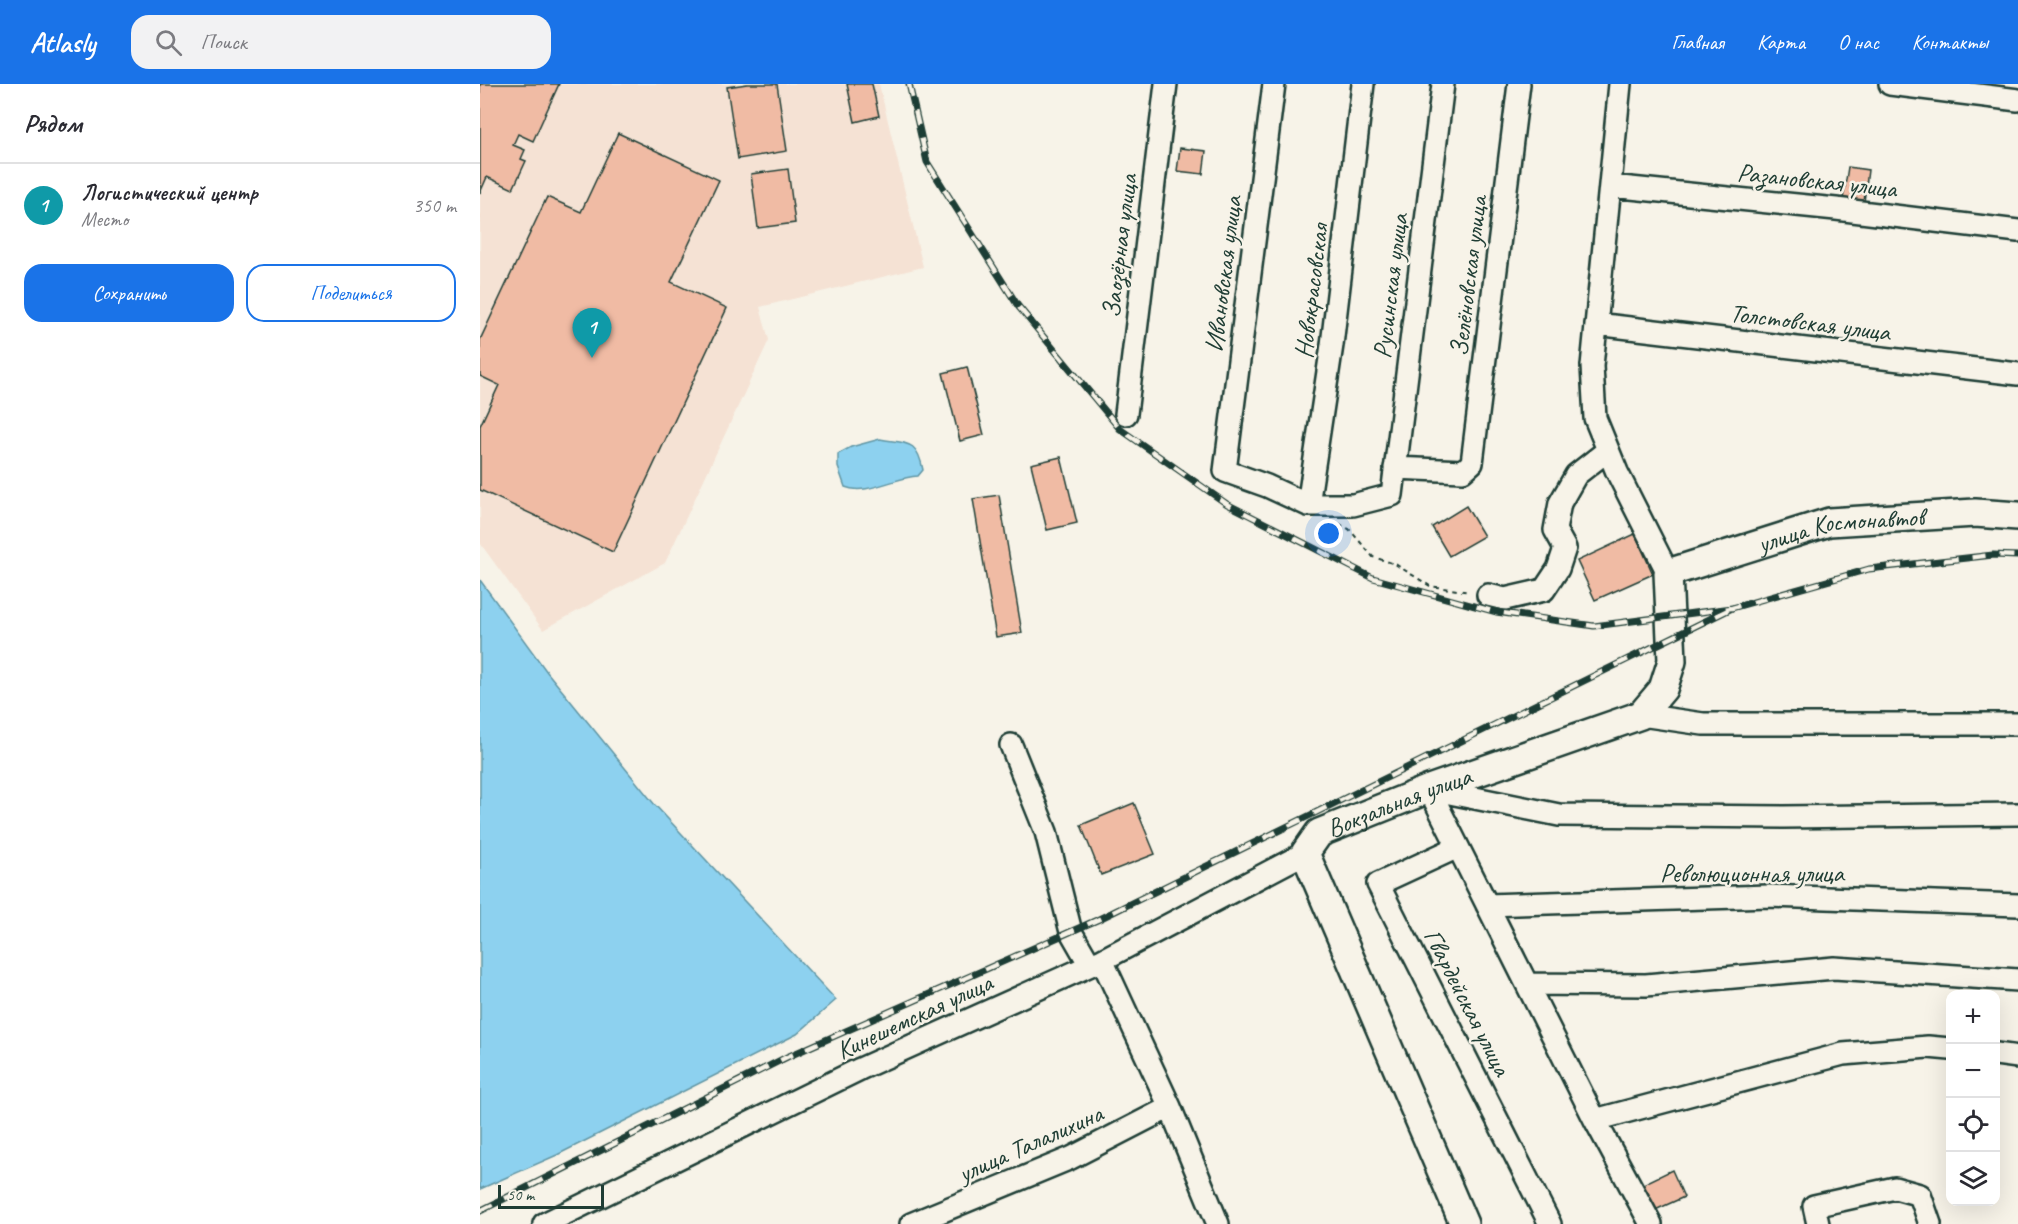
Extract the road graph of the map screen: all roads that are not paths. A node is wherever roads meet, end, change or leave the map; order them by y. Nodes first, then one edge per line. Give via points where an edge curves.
1 (1166, 84) edge
2 (1274, 84) edge
3 (1363, 84) edge
4 (1443, 84) edge
5 (1519, 84) edge
6 (1620, 84) edge
7 (1890, 84) edge
8 (2018, 100) edge
9 (1611, 186) junction
10 (2018, 231) edge
11 (1596, 324) junction
12 (2018, 374) edge
13 (1126, 414) dead end
14 (1608, 450) junction
15 (1395, 468) junction
16 (1308, 505) junction
17 (2018, 516) edge
18 (1668, 573) junction
19 (1488, 595) road end
20 (1641, 715) junction
21 (2018, 724) edge
22 (1011, 745) dead end
23 (1429, 789) junction
24 (2018, 814) edge
25 (1458, 847) junction
26 (1305, 853) junction
27 (1487, 905) junction
28 (2018, 905) edge
29 (1096, 962) junction
30 (2018, 980) edge
31 (1527, 984) junction
32 (1946, 1049) edge
33 (2000, 1055) edge
34 (2018, 1057) edge
35 (1170, 1107) junction
36 (1595, 1120) junction
37 (1929, 1220) edge
38 (543, 1224) edge
39 (911, 1224) edge
40 (1218, 1224) edge
41 (1464, 1224) edge
42 (1550, 1224) edge
43 (1651, 1224) edge
44 (1818, 1224) edge

1 - 13 street, Заозёрная улица
2 - 16 street, Ивановская улица via 1225,471
3 - 16 street, Новокрасовская via 1332,345
4 - 15 street, Русинская улица
5 - 15 street, Зелёновская улица via 1472,463 1463,471
6 - 9 street
7 - 8 street
9 - 10 street, Разановская улица
9 - 11 street
11 - 12 street, Толстовская улица
11 - 14 street via 1592,366 1595,418
14 - 18 street
14 - 19 street via 1576,475 1560,503 1555,530 1565,548 1558,569 1544,590 1506,599
15 - 16 street, Русинская улица via 1392,495 1353,505
17 - 18 main road, улица Космонавтов via 1976,513 1829,522
18 - 20 main road via 1672,660 1663,689
20 - 21 street via 1703,724
20 - 23 main road, Вокзальная улица
22 - 29 street via 1046,832 1071,932
23 - 24 street via 1559,815
23 - 25 street
23 - 26 main road, Вокзальная улица via 1319,833
25 - 27 street
25 - 42 street, Гвардейская улица via 1378,884
26 - 29 street, Кинешемская улица
26 - 41 main road, Вокзальная улица
27 - 28 street, Революционная улица via 1769,897
27 - 31 street
29 - 35 street
29 - 38 street, Кинешемская улица via 860,1069
30 - 31 street via 1834,968 1646,985
31 - 36 street
32 - 36 street via 1843,1054
33 - 34 street
35 - 39 street, улица Талалихина via 1071,1158
35 - 40 street
36 - 43 street
37 - 44 street via 1920,1195 1895,1188 1814,1206

